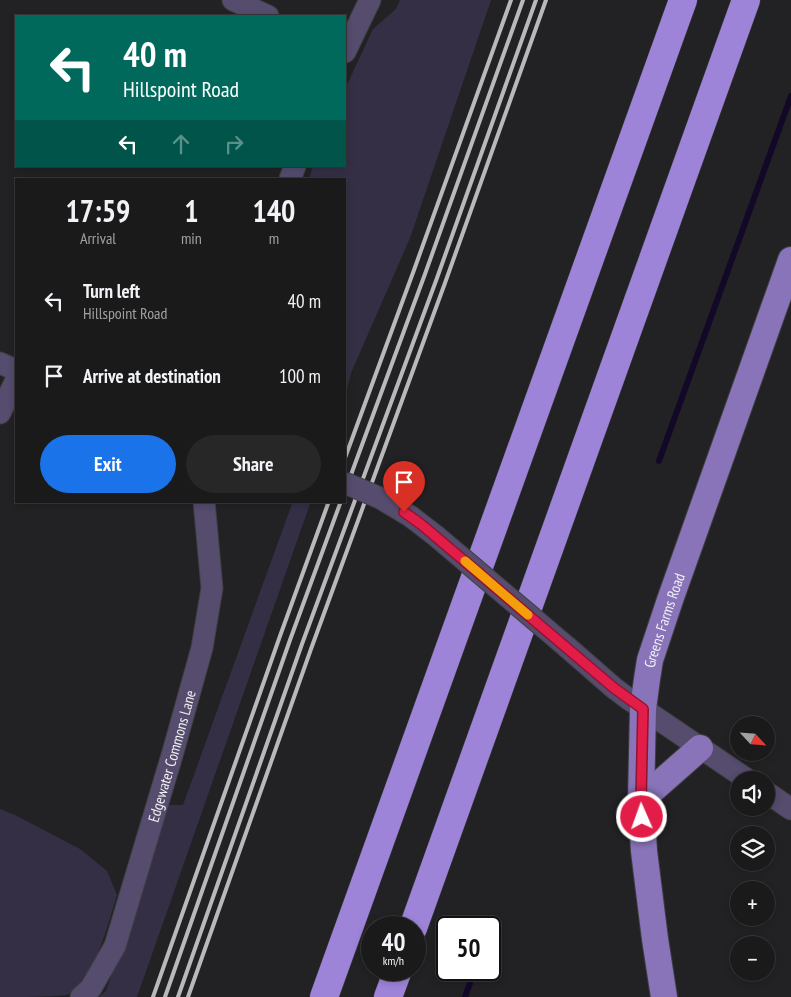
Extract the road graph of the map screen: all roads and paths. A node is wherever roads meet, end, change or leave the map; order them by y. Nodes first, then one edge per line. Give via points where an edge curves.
1 (232, 0) edge
2 (370, 0) edge
3 (683, 0) edge
4 (746, 0) edge
5 (266, 15) edge
6 (346, 50) edge
7 (791, 260) edge
8 (0, 363) edge
9 (15, 370) edge
10 (15, 382) edge
11 (0, 413) edge
12 (346, 483) edge
13 (204, 503) edge
14 (643, 709) junction
15 (700, 748) junction
16 (734, 771) edge
17 (775, 798) edge
18 (641, 800) junction
19 (791, 809) edge
20 (417, 916) edge
21 (394, 981) edge
22 (81, 997) edge
23 (324, 997) edge
24 (388, 997) edge
25 (664, 997) edge

1 - 5 street
2 - 6 street
3 - 23 highway
4 - 20 highway
7 - 14 main road, Greens Farms Road via 661,626 650,660
8 - 9 street
10 - 11 street
12 - 14 street, bridge via 410,516
13 - 22 street, Edgewater Commons Lane via 212,588 202,648 115,946 91,988
14 - 15 street
14 - 18 main road, Greens Farms Road
15 - 16 street
15 - 18 main road
17 - 19 street
18 - 25 main road, Greens Farms Road via 644,850
21 - 24 highway

